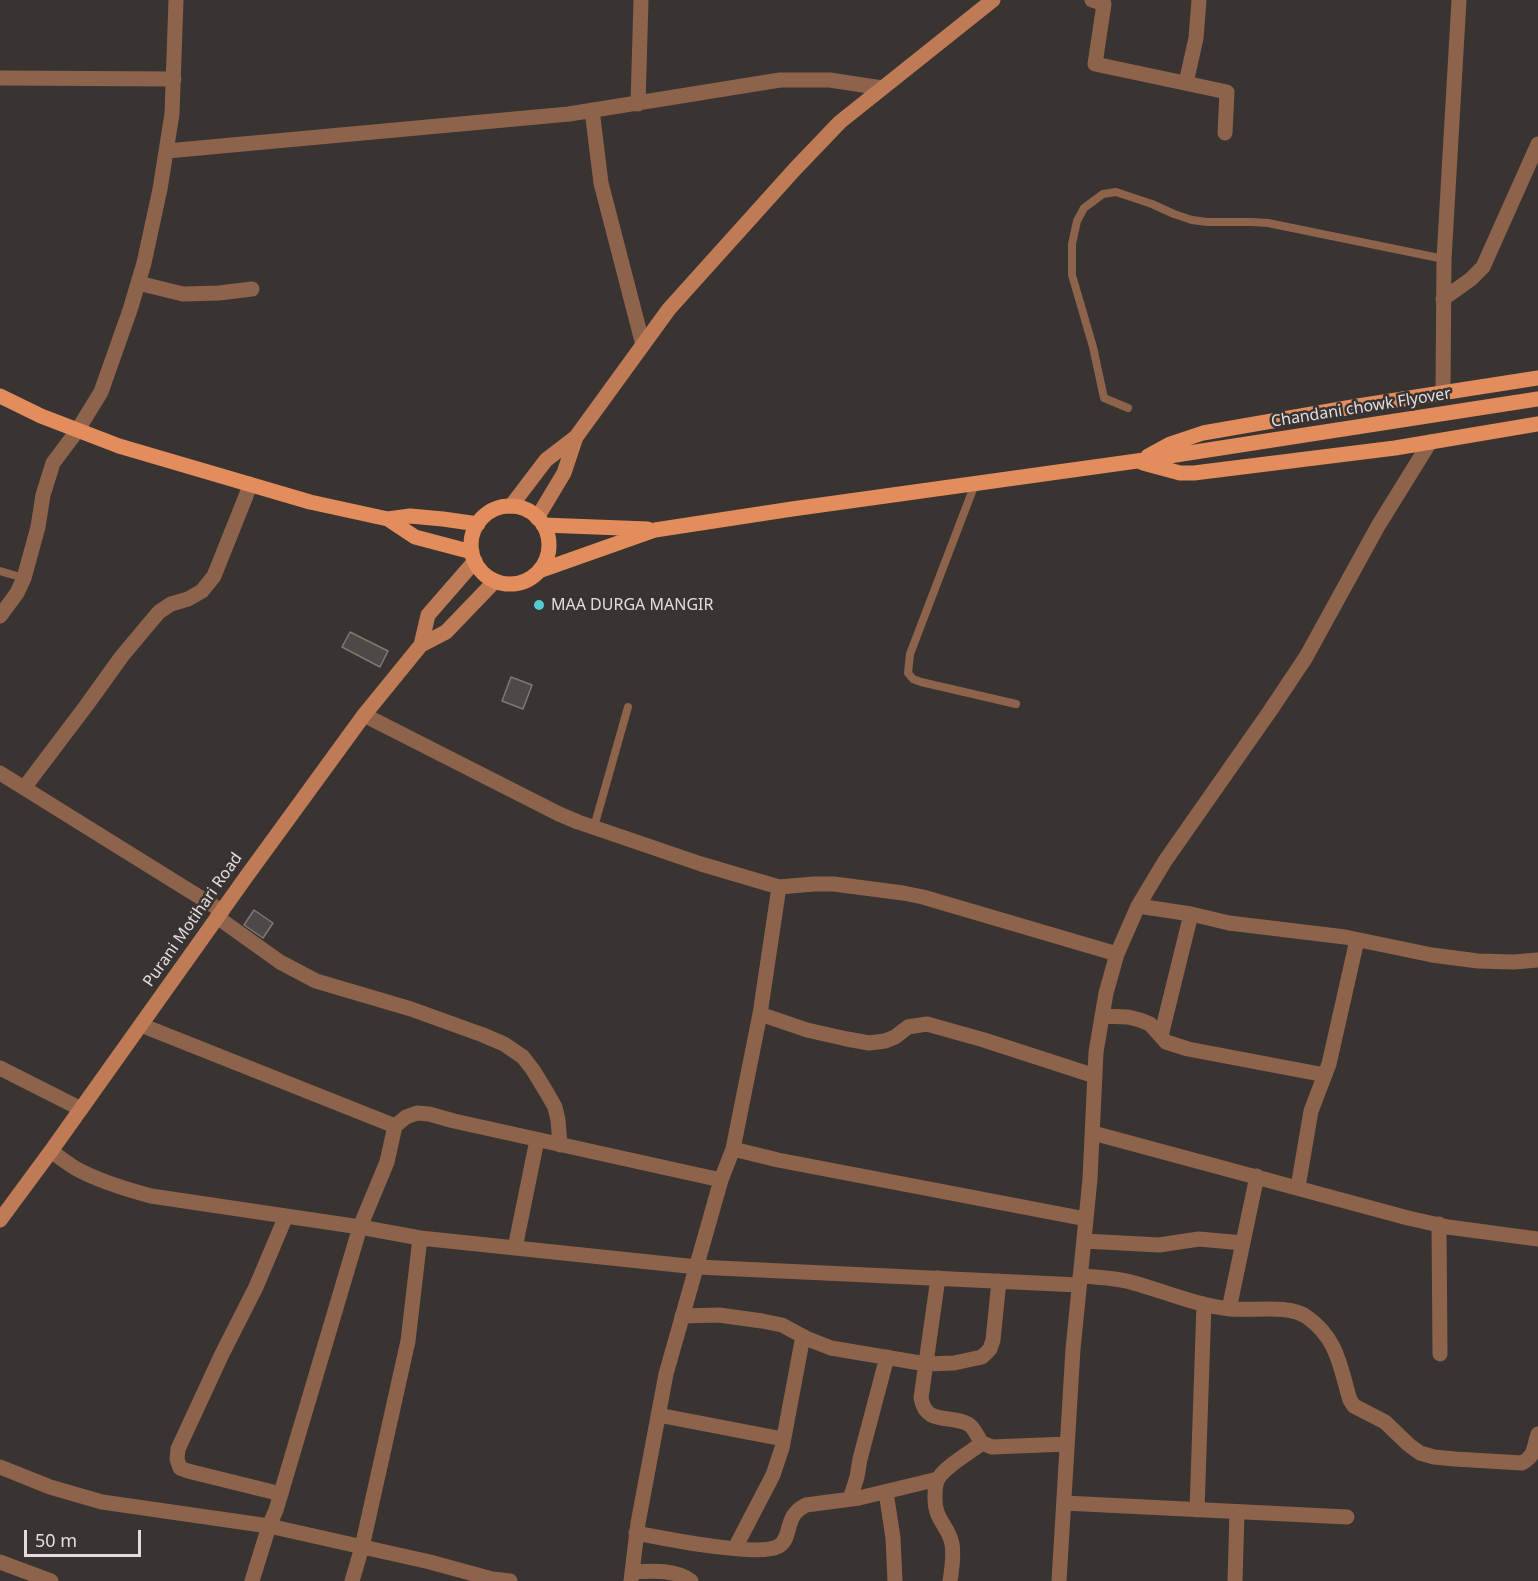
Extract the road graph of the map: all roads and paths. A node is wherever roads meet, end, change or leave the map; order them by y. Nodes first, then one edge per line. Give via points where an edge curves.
1 (176, 0) edge
2 (641, 0) edge
3 (993, 0) edge
4 (1092, 0) edge
5 (1199, 0) edge
6 (1460, 0) edge
7 (0, 78) edge
8 (174, 79) junction
9 (1186, 83) junction
10 (882, 88) junction
11 (638, 104) junction
12 (592, 110) junction
13 (1225, 133) dead end
14 (1538, 144) edge
15 (167, 151) junction
16 (1444, 258) junction
17 (138, 283) junction
18 (252, 289) dead end
19 (1443, 299) junction
20 (643, 345) junction
21 (1538, 378) edge
22 (1443, 392) junction
23 (0, 396) edge
24 (1538, 399) edge
25 (1128, 408) dead end
26 (1538, 424) edge
27 (76, 431) junction
28 (576, 437) junction
29 (1430, 442) junction
30 (1137, 461) junction
31 (250, 484) junction
32 (975, 484) junction
33 (511, 506) junction
34 (388, 519) junction
35 (540, 522) junction
36 (478, 524) junction
37 (655, 530) junction
38 (473, 556) junction
39 (0, 571) edge
40 (539, 571) junction
41 (24, 578) junction
42 (495, 581) junction
43 (0, 616) edge
44 (421, 645) junction
45 (1016, 704) dead end
46 (628, 707) dead end
47 (364, 715) junction
48 (0, 773) edge
49 (24, 788) junction
50 (594, 827) junction
51 (779, 887) junction
52 (1138, 906) junction
53 (219, 914) junction
54 (1191, 914) junction
55 (1358, 940) junction
56 (1117, 954) junction
57 (1538, 960) edge
58 (760, 1014) junction
59 (1102, 1016) junction
60 (141, 1025) junction
61 (1161, 1035) junction
62 (0, 1068) edge
63 (1325, 1075) junction
64 (1095, 1076) junction
65 (81, 1109) junction
66 (395, 1126) junction
67 (1093, 1133) junction
68 (537, 1140) junction
69 (560, 1145) junction
70 (733, 1149) junction
71 (51, 1152) junction
72 (1257, 1176) junction
73 (721, 1180) junction
74 (1298, 1187) junction
75 (286, 1216) junction
76 (1, 1218) edge
77 (1086, 1219) junction
78 (1439, 1224) junction
79 (360, 1227) junction
80 (420, 1238) junction
81 (1538, 1239) edge
82 (1084, 1241) junction
83 (1243, 1243) junction
84 (515, 1248) junction
85 (697, 1267) junction
86 (938, 1278) junction
87 (1080, 1280) junction
88 (999, 1281) junction
89 (1204, 1304) junction
90 (1229, 1309) junction
91 (682, 1316) junction
92 (803, 1336) junction
93 (1440, 1354) dead end
94 (887, 1357) junction
95 (926, 1364) junction
96 (658, 1415) junction
97 (1538, 1434) edge
98 (783, 1439) junction
99 (982, 1443) junction
100 (1067, 1444) junction
101 (0, 1467) edge
102 (938, 1479) junction
103 (886, 1492) junction
104 (281, 1494) junction
105 (849, 1499) junction
106 (1064, 1503) junction
107 (1197, 1510) junction
108 (1237, 1512) junction
109 (1347, 1517) dead end
110 (268, 1526) junction
111 (636, 1533) junction
112 (362, 1547) junction
113 (735, 1548) junction
114 (0, 1563) edge
115 (632, 1576) edge
116 (492, 1580) edge
117 (51, 1581) edge
118 (252, 1581) edge
119 (352, 1581) edge
120 (510, 1581) edge
121 (691, 1581) edge
122 (895, 1581) edge
123 (950, 1581) edge
124 (1059, 1581) edge
125 (1235, 1581) edge

1 - 8 street
2 - 11 street
3 - 10 main road
4 - 9 street via 1104,4 1095,64
5 - 9 street
6 - 16 street
7 - 8 street
8 - 15 street
9 - 13 street via 1227,92
10 - 11 street via 830,80 780,80
10 - 20 main road via 840,122 795,169 669,309
11 - 12 street
12 - 15 street
12 - 20 street via 601,183
14 - 19 street via 1483,267
15 - 17 street
16 - 19 street
16 - 25 lane via 1268,223 1192,220 1134,197 1116,192 1103,194 1084,208 1077,221 1072,275 1104,398
17 - 18 street via 183,294
17 - 27 street via 100,392
19 - 22 street
20 - 28 main road
21 - 22 main road
22 - 30 main road via 1203,433
23 - 27 main road
24 - 30 main road, Chandani chowk Flyover
26 - 29 main road
27 - 31 main road
27 - 41 street via 53,463
28 - 33 main road via 546,460
28 - 35 main road
29 - 30 main road via 1194,473
29 - 52 street via 1377,526 1306,657
30 - 32 main road, Chandani chowk Flyover
31 - 34 main road
31 - 49 street via 214,576 202,591 159,612
32 - 37 main road, Chandani chowk Flyover
32 - 45 lane via 910,654 908,673 921,682
33 - 35 main road via 529,512
33 - 36 main road via 492,511
34 - 36 main road via 410,516
34 - 38 main road via 416,537
35 - 37 main road
35 - 40 main road via 548,544
36 - 38 main road via 471,542
37 - 40 main road
38 - 42 main road via 479,569
38 - 44 main road, Purani Motihari Road via 428,615
39 - 41 lane
40 - 42 main road via 523,582
41 - 43 street
42 - 44 main road, Purani Motihari Road via 446,632
44 - 47 main road, Purani Motihari Road
46 - 50 lane
47 - 50 street via 532,801
47 - 53 main road, Purani Motihari Road
48 - 49 street
49 - 53 street
50 - 51 street
51 - 56 street via 834,884 913,895
51 - 58 street
52 - 54 street
52 - 56 street
53 - 60 main road, Purani Motihari Road
53 - 69 street via 280,962 316,981 422,1013 504,1044 523,1057 555,1107
54 - 55 street via 1229,923
54 - 61 street
55 - 57 street via 1478,961
55 - 63 street
56 - 59 street
58 - 64 street via 807,1030 869,1043 885,1041 908,1027 927,1024
58 - 70 street
59 - 61 street via 1140,1020
59 - 64 street
60 - 65 main road, Purani Motihari Road
60 - 66 street
61 - 63 street via 1166,1042 1188,1049
62 - 65 street
63 - 74 street via 1311,1111
64 - 67 street
65 - 71 main road, Purani Motihari Road
66 - 68 street via 417,1113 429,1114
66 - 79 street via 387,1162
67 - 72 street
67 - 77 street
68 - 69 street
68 - 84 street
69 - 73 street
70 - 73 street
70 - 77 street
71 - 75 street via 84,1172 132,1191
71 - 76 main road, Purani Motihari Road
72 - 74 street
72 - 83 street
73 - 85 street
74 - 78 street
75 - 79 street
75 - 104 street via 178,1449 177,1459 180,1468 188,1471
77 - 82 street
78 - 81 street
78 - 93 street
79 - 80 street
79 - 104 street
80 - 84 street
80 - 112 street via 408,1341
82 - 83 street via 1159,1245 1199,1239
82 - 87 street
83 - 90 street
84 - 85 street
85 - 86 street
85 - 91 street
86 - 88 street
86 - 95 street
87 - 88 street
87 - 89 street via 1118,1280
87 - 100 street
88 - 95 street via 990,1349 982,1357 970,1360
89 - 90 street
89 - 107 street
90 - 97 street via 1280,1309 1305,1315 1331,1342 1354,1406 1385,1422 1420,1453 1522,1462 1533,1454
91 - 92 street via 718,1315 762,1321 782,1325
91 - 96 street
92 - 94 street via 831,1348
92 - 98 street
94 - 95 street
94 - 105 street
95 - 99 street via 923,1407 929,1414 969,1425
96 - 98 street
96 - 111 street
98 - 113 street via 773,1475
99 - 100 street via 992,1447
99 - 102 street
100 - 106 street
101 - 110 street via 102,1502
102 - 103 street
102 - 123 street via 934,1504 952,1541
103 - 105 street
103 - 122 street
104 - 110 street
105 - 113 street via 798,1509 779,1546 760,1550
106 - 107 street
106 - 124 street
107 - 108 street
108 - 109 street
108 - 125 street
110 - 112 street
110 - 118 street
111 - 113 street
111 - 115 street
112 - 116 street
112 - 119 street
114 - 117 street
115 - 121 street via 667,1572
116 - 120 street

